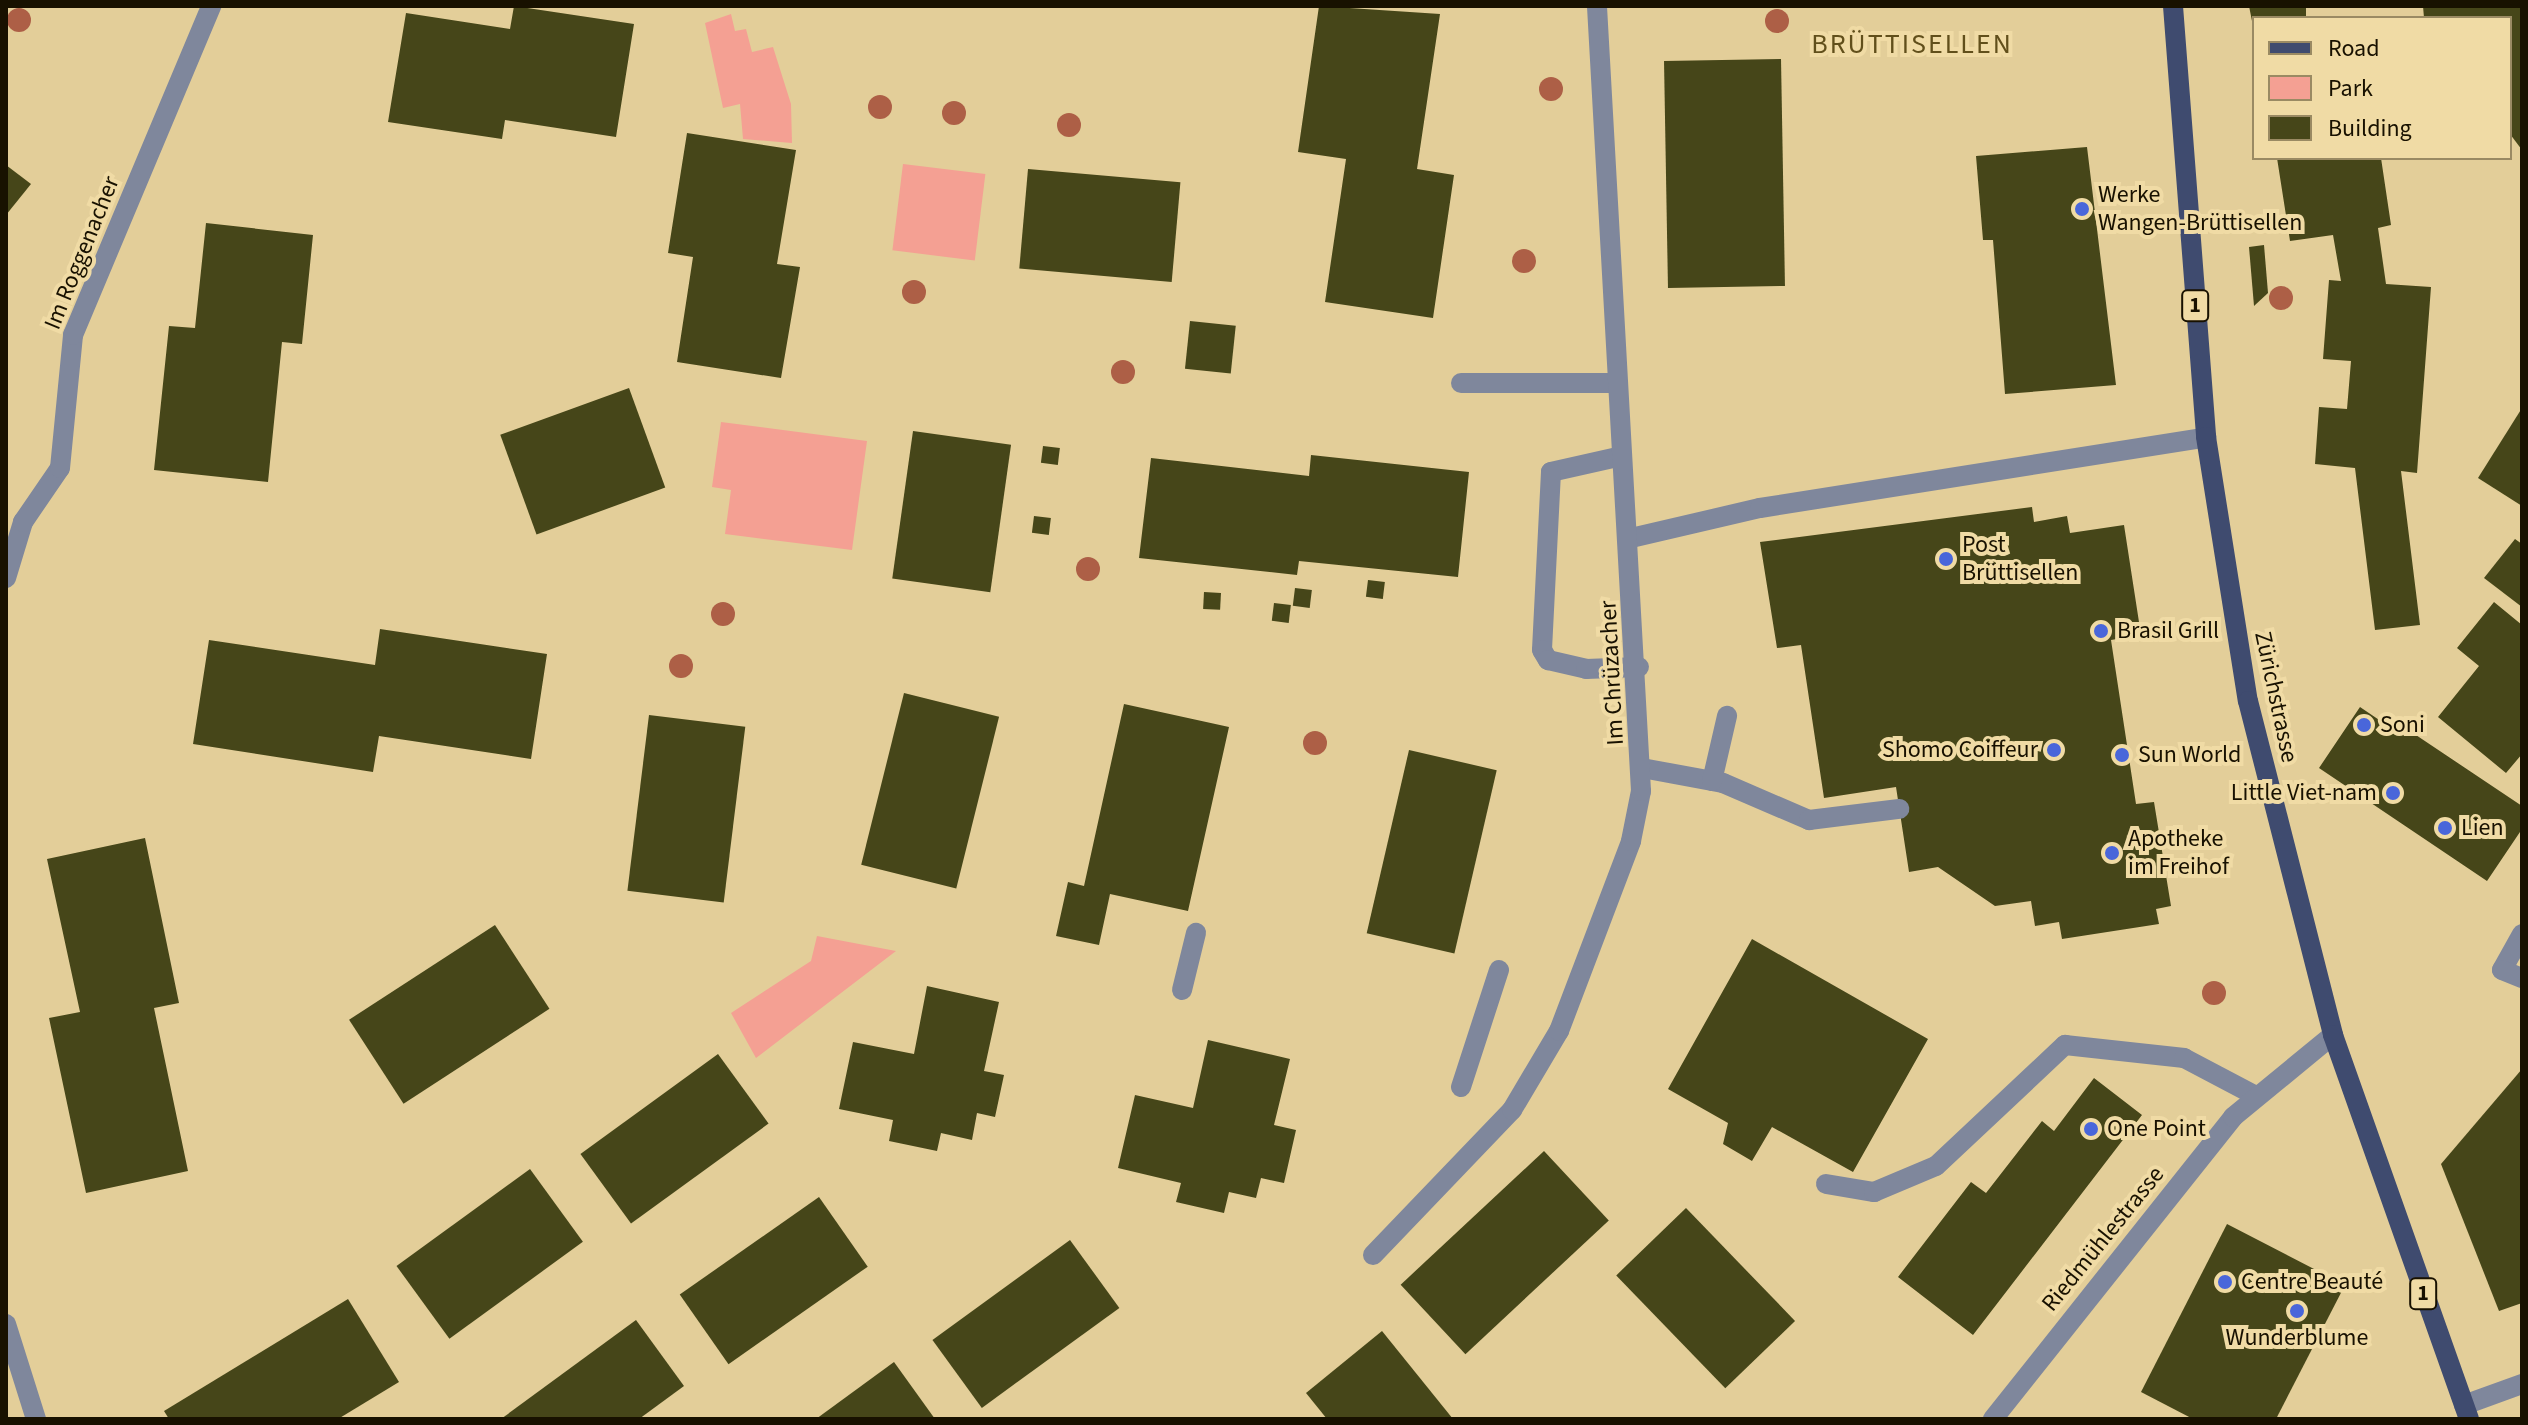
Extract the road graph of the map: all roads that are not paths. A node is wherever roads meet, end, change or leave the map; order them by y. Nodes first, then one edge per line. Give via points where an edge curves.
1 (211, 6) edge
2 (1597, 6) edge
3 (2173, 6) edge
4 (1461, 383) dead end
5 (1615, 383) junction
6 (2206, 437) junction
7 (1622, 456) junction
8 (1631, 538) junction
9 (6, 578) edge
10 (1639, 667) junction
11 (1727, 716) dead end
12 (1642, 768) junction
13 (1712, 781) junction
14 (1899, 809) dead end
15 (1196, 933) dead end
16 (2522, 934) edge
17 (1499, 970) dead end
18 (2522, 978) edge
19 (1182, 990) dead end
20 (2333, 1035) junction
21 (1461, 1087) dead end
22 (2256, 1096) junction
23 (1826, 1184) dead end
24 (1373, 1255) dead end
25 (6, 1324) edge
26 (2522, 1384) edge
27 (2466, 1412) edge
28 (36, 1419) edge
29 (1993, 1419) edge

1 - 9 street, Im Roggenacher via 73,335 60,468 23,522
2 - 5 street, Im Chrüzacher
3 - 6 main road, Zürichstrasse / 1
4 - 5 street
5 - 7 street, Im Chrüzacher
6 - 8 street via 1974,473
6 - 20 main road, Zürichstrasse / 1 via 2248,701
7 - 8 street, Im Chrüzacher
7 - 10 street via 1565,465 1547,480 1542,650 1548,660 1586,669
8 - 10 street, Im Chrüzacher
10 - 12 street, Im Chrüzacher
11 - 13 street
12 - 13 street
12 - 24 street, Im Chrüzacher via 1631,841 1559,1031 1512,1110
13 - 14 street via 1809,820
15 - 19 street
16 - 18 street via 2502,970
17 - 21 street
20 - 22 street, Riedmühlestrasse
20 - 27 main road, Zürichstrasse / 1
22 - 23 street via 2184,1058 2065,1045 2032,1084 1936,1166 1874,1192
22 - 29 street, Riedmühlestrasse
25 - 28 street
26 - 27 street

